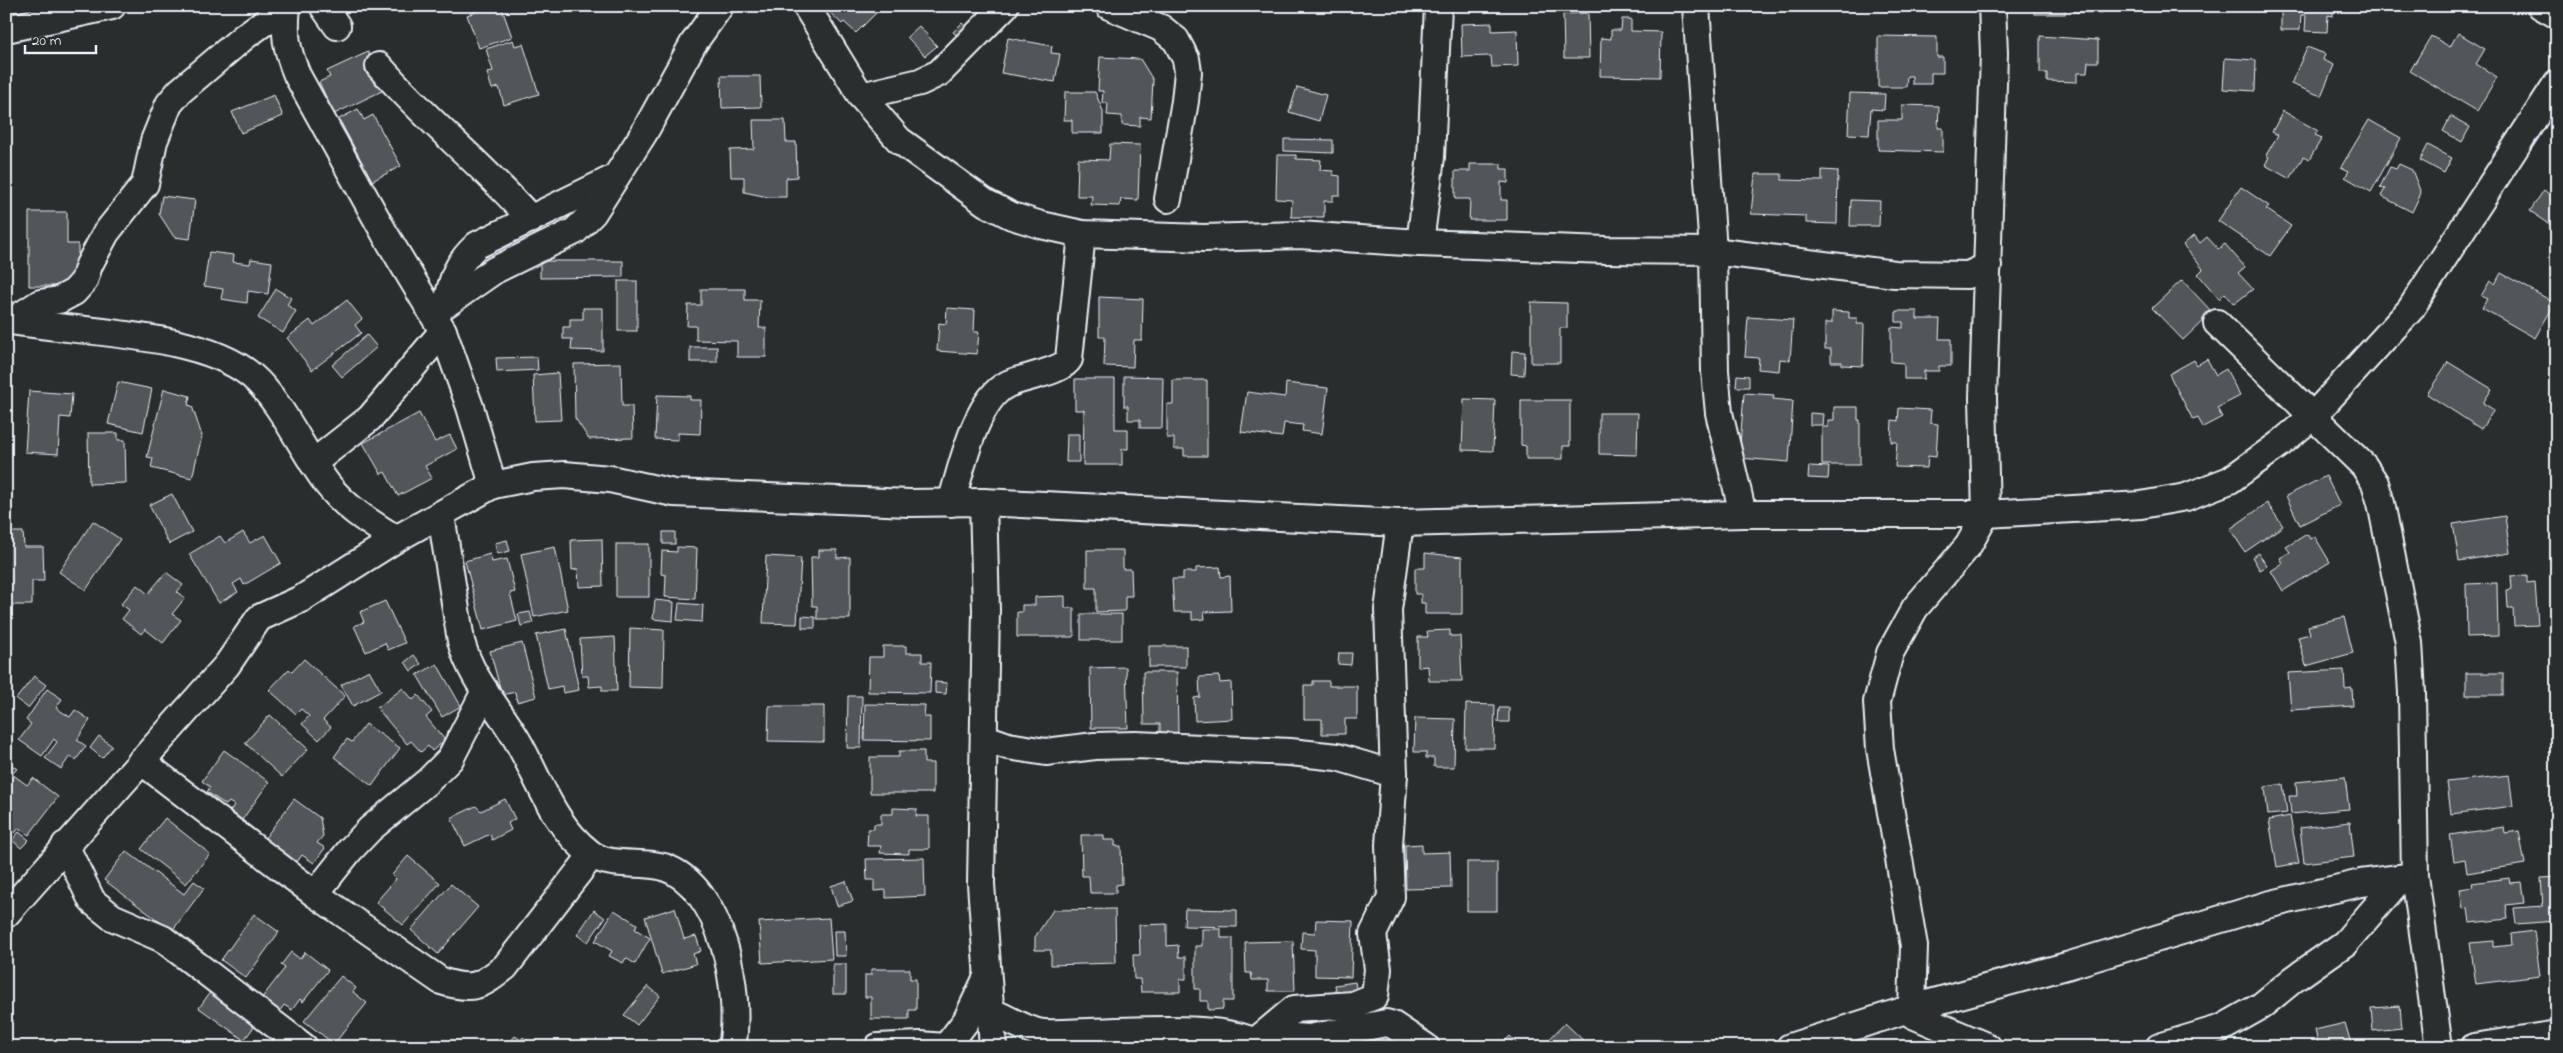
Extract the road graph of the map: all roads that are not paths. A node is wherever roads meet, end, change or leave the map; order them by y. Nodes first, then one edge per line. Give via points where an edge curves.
1 (112, 6) edge
2 (287, 6) edge
3 (720, 6) edge
4 (806, 6) edge
5 (1005, 6) edge
6 (1109, 6) edge
7 (1438, 6) edge
8 (1696, 6) edge
9 (1992, 6) edge
10 (2541, 6) edge
11 (2557, 15) edge
12 (6, 29) edge
13 (379, 66) dead end
14 (2557, 83) edge
15 (860, 96) junction
16 (614, 178) junction
17 (1168, 199) dead end
18 (531, 219) junction
19 (1082, 234) junction
20 (1420, 243) junction
21 (1713, 251) junction
22 (1988, 266) junction
23 (441, 316) junction
24 (9, 321) edge
25 (2217, 323) dead end
26 (2313, 416) junction
27 (313, 464) junction
28 (493, 485) junction
29 (983, 502) junction
30 (952, 503) junction
31 (1743, 514) junction
32 (1986, 514) junction
33 (441, 515) junction
34 (1400, 523) junction
35 (396, 539) junction
36 (484, 692) junction
37 (985, 738) junction
38 (141, 761) junction
39 (1394, 774) junction
40 (65, 845) junction
41 (592, 855) junction
42 (2408, 877) junction
43 (315, 894) junction
44 (6, 914) edge
45 (986, 979) junction
46 (991, 1011) junction
47 (1912, 1011) junction
48 (1041, 1033) junction
49 (2557, 1034) edge
50 (1260, 1041) edge
51 (2189, 1043) edge
52 (304, 1047) edge
53 (732, 1047) edge
54 (878, 1047) edge
55 (945, 1047) edge
56 (993, 1047) edge
57 (1008, 1047) edge
58 (1426, 1047) edge
59 (1790, 1047) edge
60 (1988, 1047) edge
61 (2159, 1047) edge
62 (2439, 1047) edge
63 (2474, 1047) edge

1 - 12 street
2 - 23 street via 286,51 297,75 384,234
2 - 24 street via 244,36 169,104 156,135 145,184 106,233 84,281 74,292 59,300 40,303
3 - 16 street
4 - 15 street
5 - 15 street via 939,73 920,82
6 - 17 street via 1161,28 1176,40 1186,59 1185,101
7 - 20 street via 1431,157
8 - 21 street
9 - 22 street via 1994,53
10 - 11 street
13 - 18 street via 403,94 499,184
14 - 26 street via 2410,310
15 - 19 street via 899,140 969,192 1012,216
16 - 18 street
16 - 23 street via 593,213 575,231 495,270
18 - 23 street via 477,245 468,254 454,274
19 - 20 street via 1204,238 1299,235
19 - 30 street via 1069,359 1061,366 1005,386 992,397 973,436
20 - 21 street
21 - 22 street via 1895,274 1968,275
21 - 31 street via 1719,413
22 - 32 street via 1983,398
23 - 27 street via 370,418
23 - 28 street
24 - 27 street via 174,344 231,362 252,376 274,402
25 - 26 street
26 - 32 street via 2230,480 2186,497 2141,505
26 - 42 street via 2364,466 2382,503 2410,657
27 - 35 street via 344,504
28 - 30 street via 564,475 610,479 674,493
28 - 33 street
29 - 30 street
29 - 34 street
29 - 37 street
31 - 32 street
31 - 34 street
32 - 47 street via 1968,546 1915,608 1890,653 1877,702 1880,749 1914,946
33 - 35 street
33 - 36 street via 465,659
34 - 39 street via 1388,610
35 - 38 street via 301,599 260,618 226,665
36 - 41 street via 518,740 552,810 570,837
36 - 43 street via 450,759 370,829
37 - 39 street via 1008,746 1046,752 1136,745 1290,752 1337,757
37 - 45 street via 981,884
38 - 40 street
38 - 43 street
39 - 50 street via 1389,845 1391,897 1373,934 1378,969 1375,996 1353,1005 1294,1009
40 - 44 street
40 - 52 street via 92,901 101,910 163,939
41 - 43 street via 505,967 476,986 461,987 441,981
41 - 53 street via 606,860 661,866 676,872 699,892 720,933 730,966 735,1003
42 - 47 street via 2322,891 2267,905
42 - 51 street via 2345,943 2248,1016
42 - 62 street
45 - 46 street
45 - 55 street via 966,1021
46 - 48 street
46 - 56 street
47 - 59 street
47 - 60 street
48 - 50 street via 1191,1031 1238,1035
48 - 57 street
49 - 63 street
50 - 58 street via 1310,1038 1386,1023
51 - 61 street
54 - 55 street

